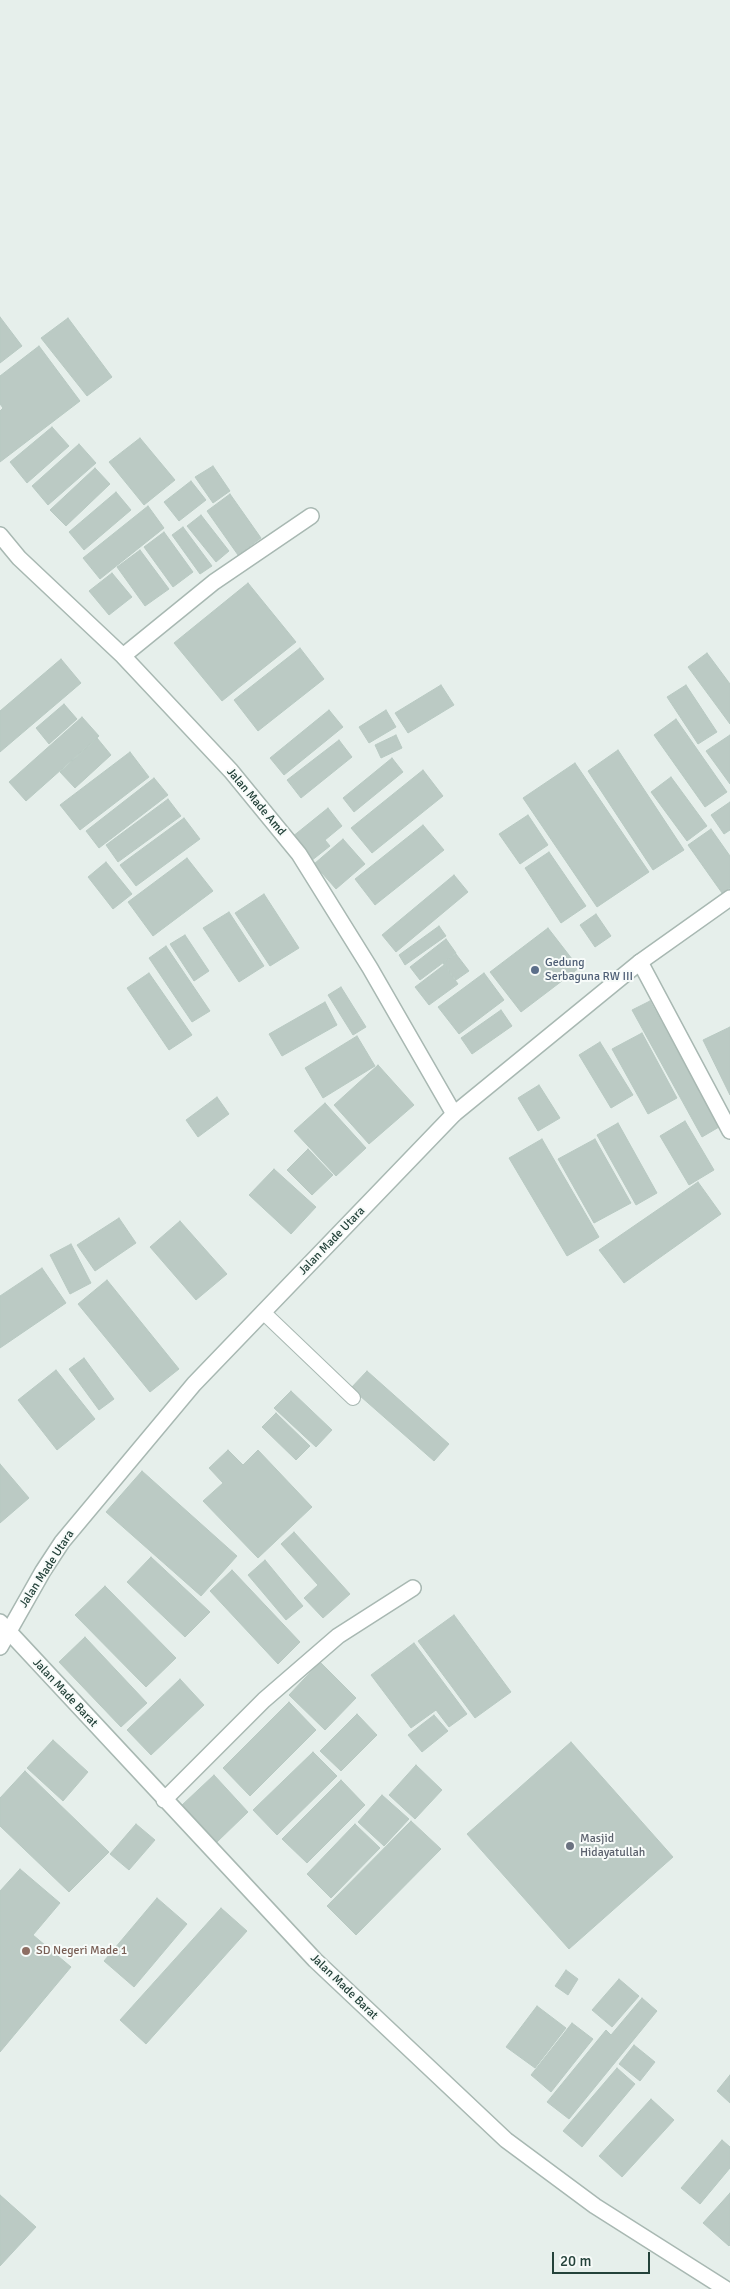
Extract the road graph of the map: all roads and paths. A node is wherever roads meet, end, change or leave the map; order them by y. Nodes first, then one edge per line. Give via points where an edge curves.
1 (311, 516) dead end
2 (0, 535) edge
3 (123, 656) junction
4 (730, 898) edge
5 (640, 962) junction
6 (454, 1114) junction
7 (730, 1131) edge
8 (263, 1312) junction
9 (353, 1398) dead end
10 (413, 1588) dead end
11 (4, 1626) edge
12 (0, 1647) edge
13 (164, 1800) junction
14 (726, 2289) edge

1 - 3 street via 214,582
2 - 3 street, Jalan Made Amd via 19,558
3 - 6 street, Jalan Made Amd via 231,771 299,854 370,968
4 - 5 street, Jalan Made Utara
5 - 6 street, Jalan Made Utara
5 - 7 street
6 - 8 street, Jalan Made Utara
8 - 9 lane
8 - 11 street, Jalan Made Utara via 194,1384 62,1542
10 - 13 street via 338,1636 264,1700
11 - 12 street, Jalan Made Utara
11 - 13 street, Jalan Made Barat
13 - 14 street, Jalan Made Barat via 315,1960 506,2140 595,2206

